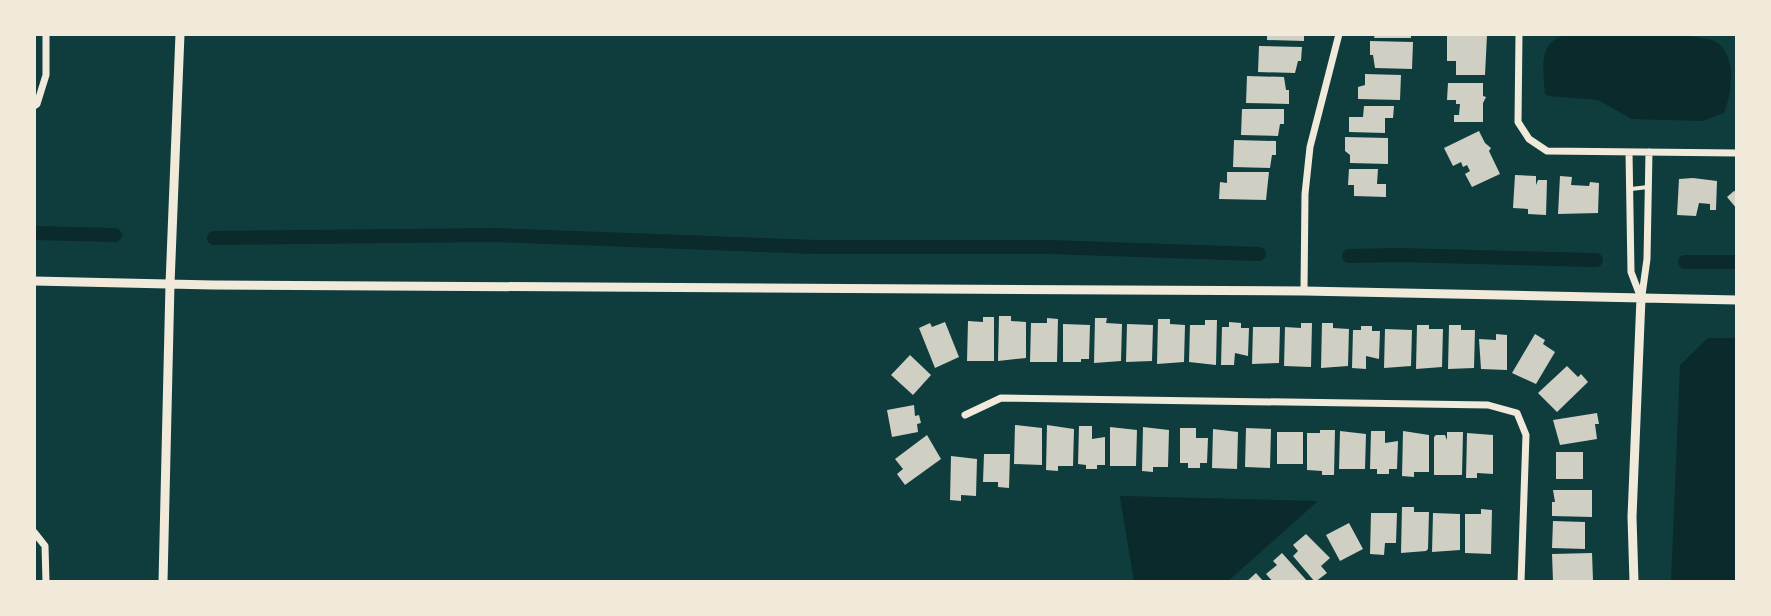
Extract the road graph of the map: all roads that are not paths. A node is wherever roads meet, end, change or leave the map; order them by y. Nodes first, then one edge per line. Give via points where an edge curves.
1 (46, 34) edge
2 (180, 34) edge
3 (1339, 34) edge
4 (1519, 34) edge
5 (34, 106) edge
6 (1629, 152) junction
7 (1649, 152) junction
8 (1737, 153) edge
9 (1648, 187) junction
10 (1630, 189) junction
11 (34, 281) edge
12 (170, 284) junction
13 (1304, 291) junction
14 (1641, 298) junction
15 (1737, 300) edge
16 (965, 415) dead end
17 (34, 532) edge
18 (46, 582) edge
19 (163, 582) edge
20 (1521, 582) edge
21 (1634, 582) edge

1 - 5 street via 46,75
2 - 12 street
3 - 13 street via 1310,147
4 - 6 street via 1518,122 1529,139 1547,151
6 - 7 street
6 - 10 street
7 - 8 street
7 - 9 street
9 - 10 lane
9 - 14 street
10 - 14 street via 1631,272
11 - 12 street
12 - 13 street
12 - 19 street
13 - 14 street
14 - 15 street
14 - 21 street
16 - 20 street via 1001,398 1488,405 1517,413 1526,435
17 - 18 street via 45,546

